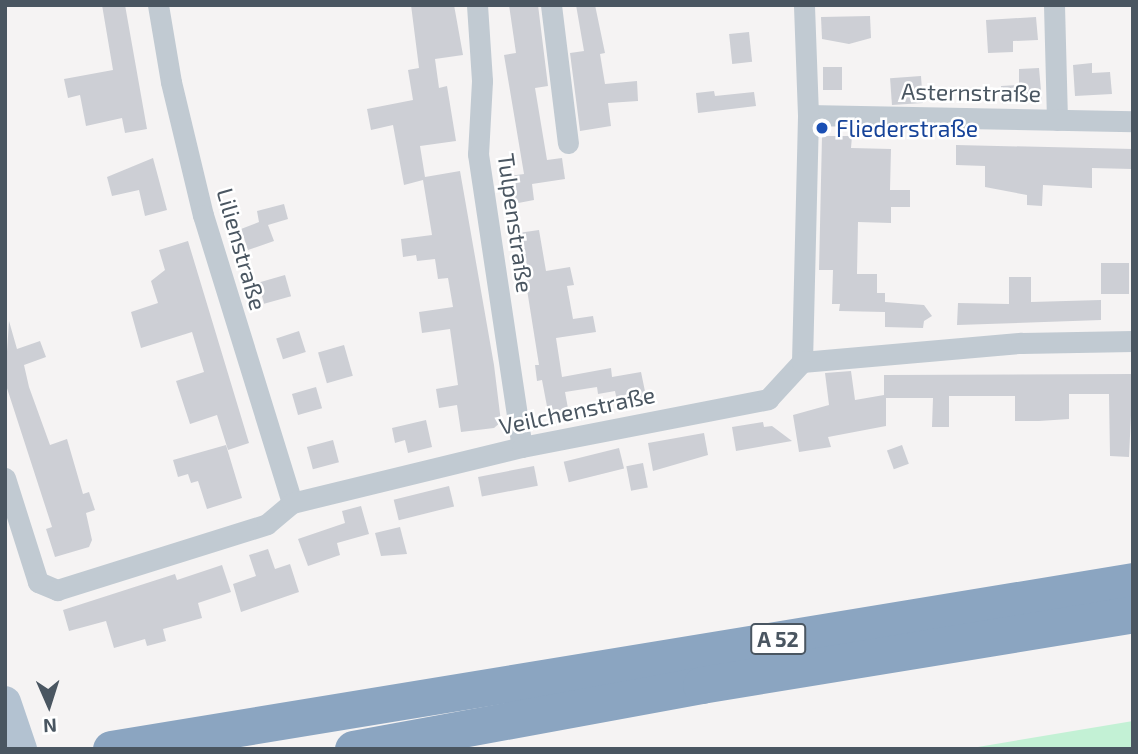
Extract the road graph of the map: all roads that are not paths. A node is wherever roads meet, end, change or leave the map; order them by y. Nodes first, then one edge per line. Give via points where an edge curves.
1 (158, 5) edge
2 (477, 5) edge
3 (551, 5) edge
4 (804, 5) edge
5 (1054, 5) edge
6 (807, 115) junction
7 (1057, 120) junction
8 (1133, 121) edge
9 (568, 143) dead end
10 (1133, 341) edge
11 (802, 362) junction
12 (522, 447) junction
13 (5, 478) edge
14 (292, 503) junction
15 (1133, 581) edge
16 (1133, 614) edge
17 (111, 749) edge
18 (353, 749) edge

1 - 14 street, Lilienstraße via 203,215
2 - 12 street, Tulpenstraße via 482,81 478,154
3 - 9 street
4 - 6 street
5 - 7 street
6 - 7 street, Asternstraße
6 - 11 street
7 - 8 street, Asternstraße
10 - 11 street via 1021,343
11 - 12 street, Veilchenstraße via 768,398
12 - 14 street, Veilchenstraße
13 - 14 street, Veilchenstraße via 38,582 57,590 267,524
15 - 17 highway, A 52
16 - 18 highway, A 52 via 701,685

